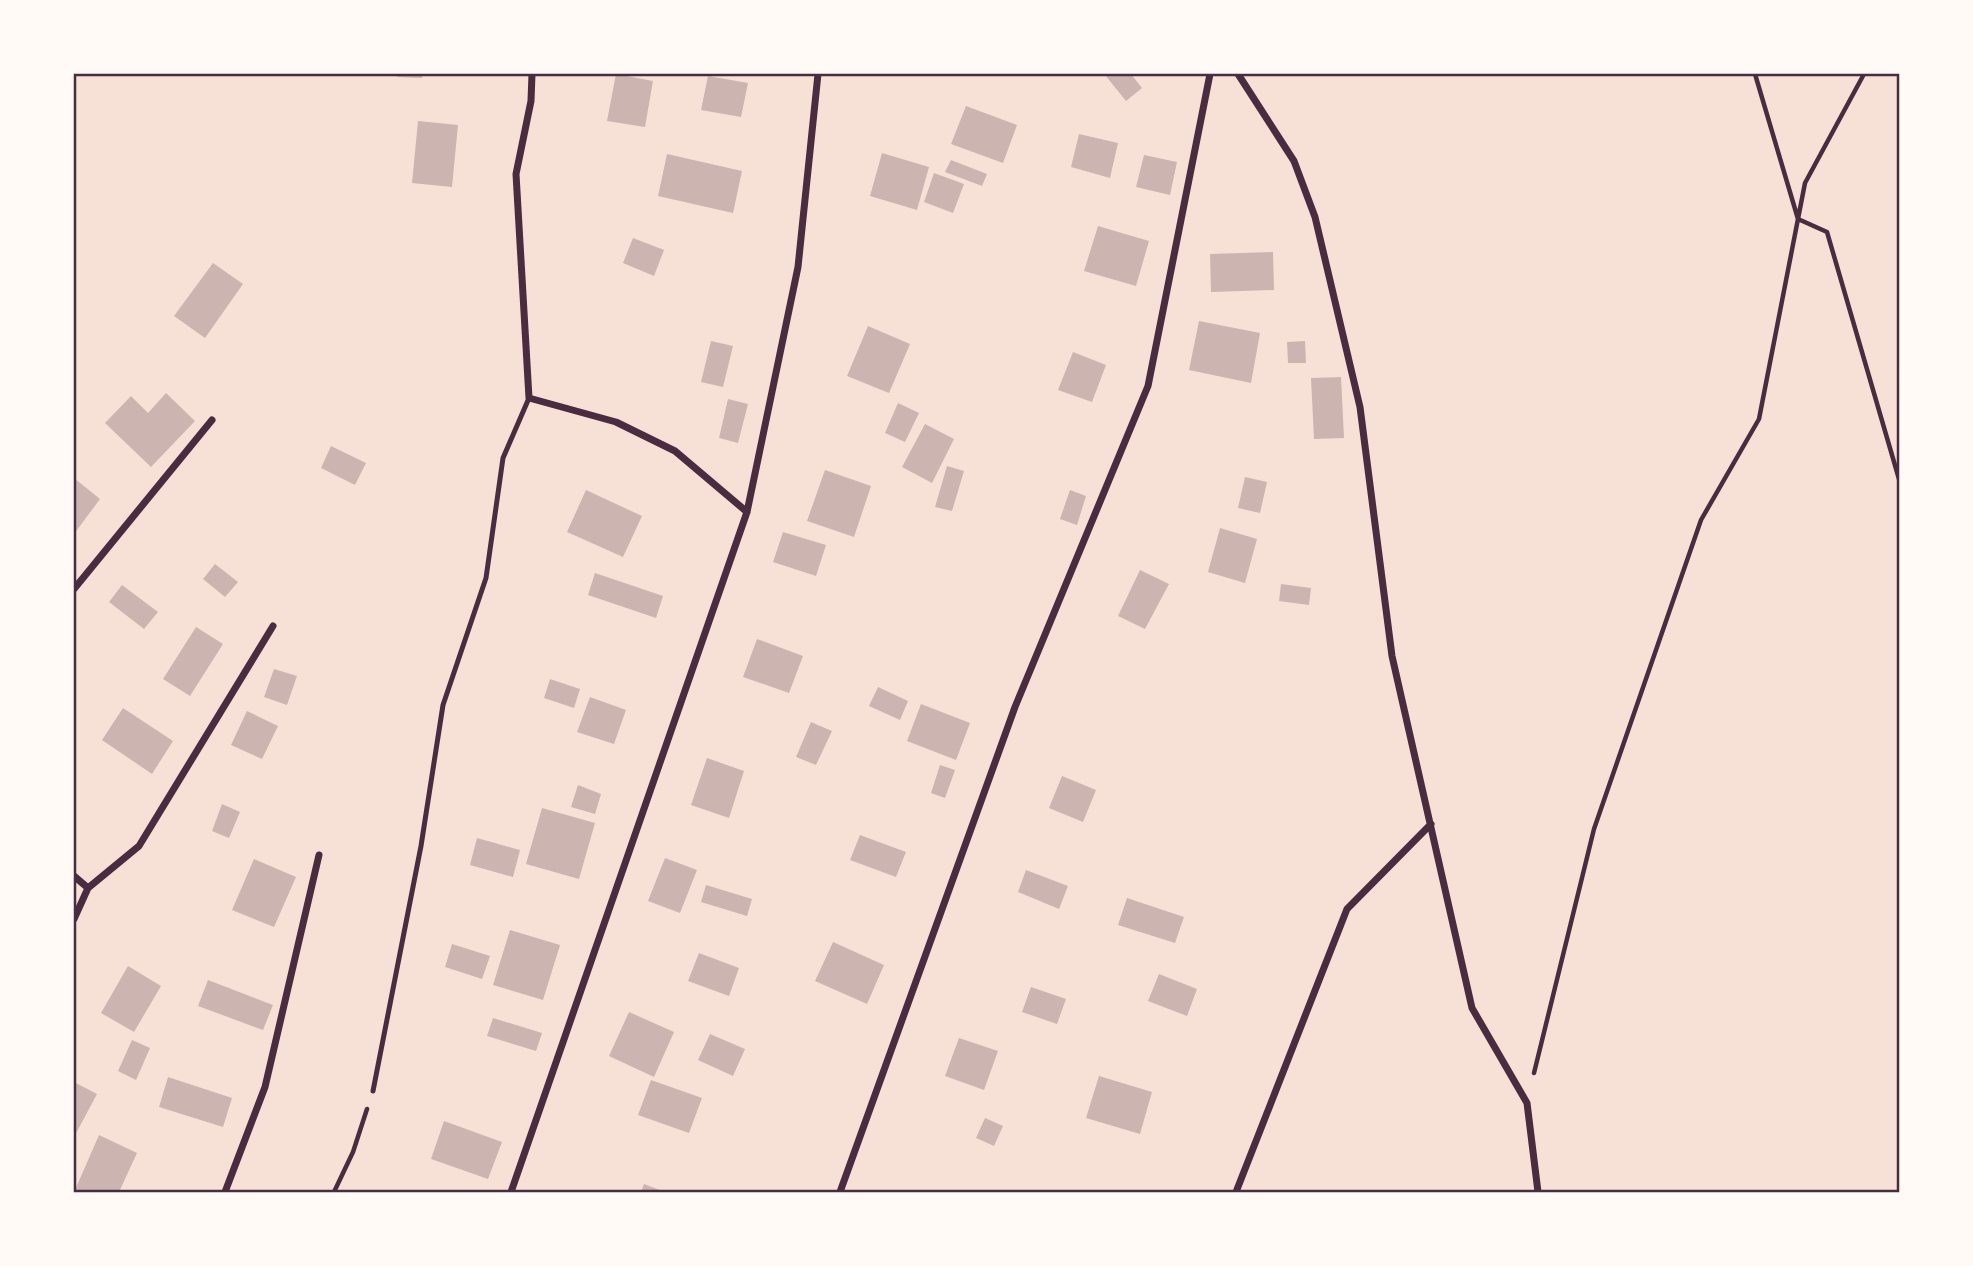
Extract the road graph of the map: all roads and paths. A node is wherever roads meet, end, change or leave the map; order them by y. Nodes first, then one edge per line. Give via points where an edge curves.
1 (531, 74) edge
2 (817, 74) edge
3 (1210, 74) edge
4 (1238, 74) edge
5 (1755, 74) edge
6 (1864, 74) edge
7 (1798, 219) junction
8 (529, 398) junction
9 (212, 420) dead end
10 (1899, 479) edge
11 (747, 512) junction
12 (74, 589) edge
13 (272, 626) dead end
14 (1431, 824) junction
15 (319, 855) dead end
16 (74, 876) edge
17 (88, 888) junction
18 (74, 919) edge
19 (373, 1091) joint
20 (1527, 1103) junction
21 (225, 1192) edge
22 (334, 1192) edge
23 (511, 1192) edge
24 (840, 1192) edge
25 (1236, 1192) edge
26 (1538, 1192) edge

1 - 8 street via 531,101 516,174
2 - 11 street via 798,268
3 - 24 street via 1148,386 1015,707
4 - 14 street via 1294,162 1315,218 1360,407 1392,656
5 - 7 path
6 - 7 path via 1805,183
7 - 10 path via 1827,232
7 - 20 path via 1759,419 1701,520 1599,817
8 - 11 street via 616,422 675,451
8 - 19 lane via 503,458 486,578 443,705 421,846
9 - 12 street
11 - 23 street
13 - 17 street via 139,846
14 - 20 street via 1472,1008
14 - 25 street via 1347,909
15 - 21 street via 265,1087
16 - 17 street
17 - 18 street
19 - 22 path
20 - 26 street

